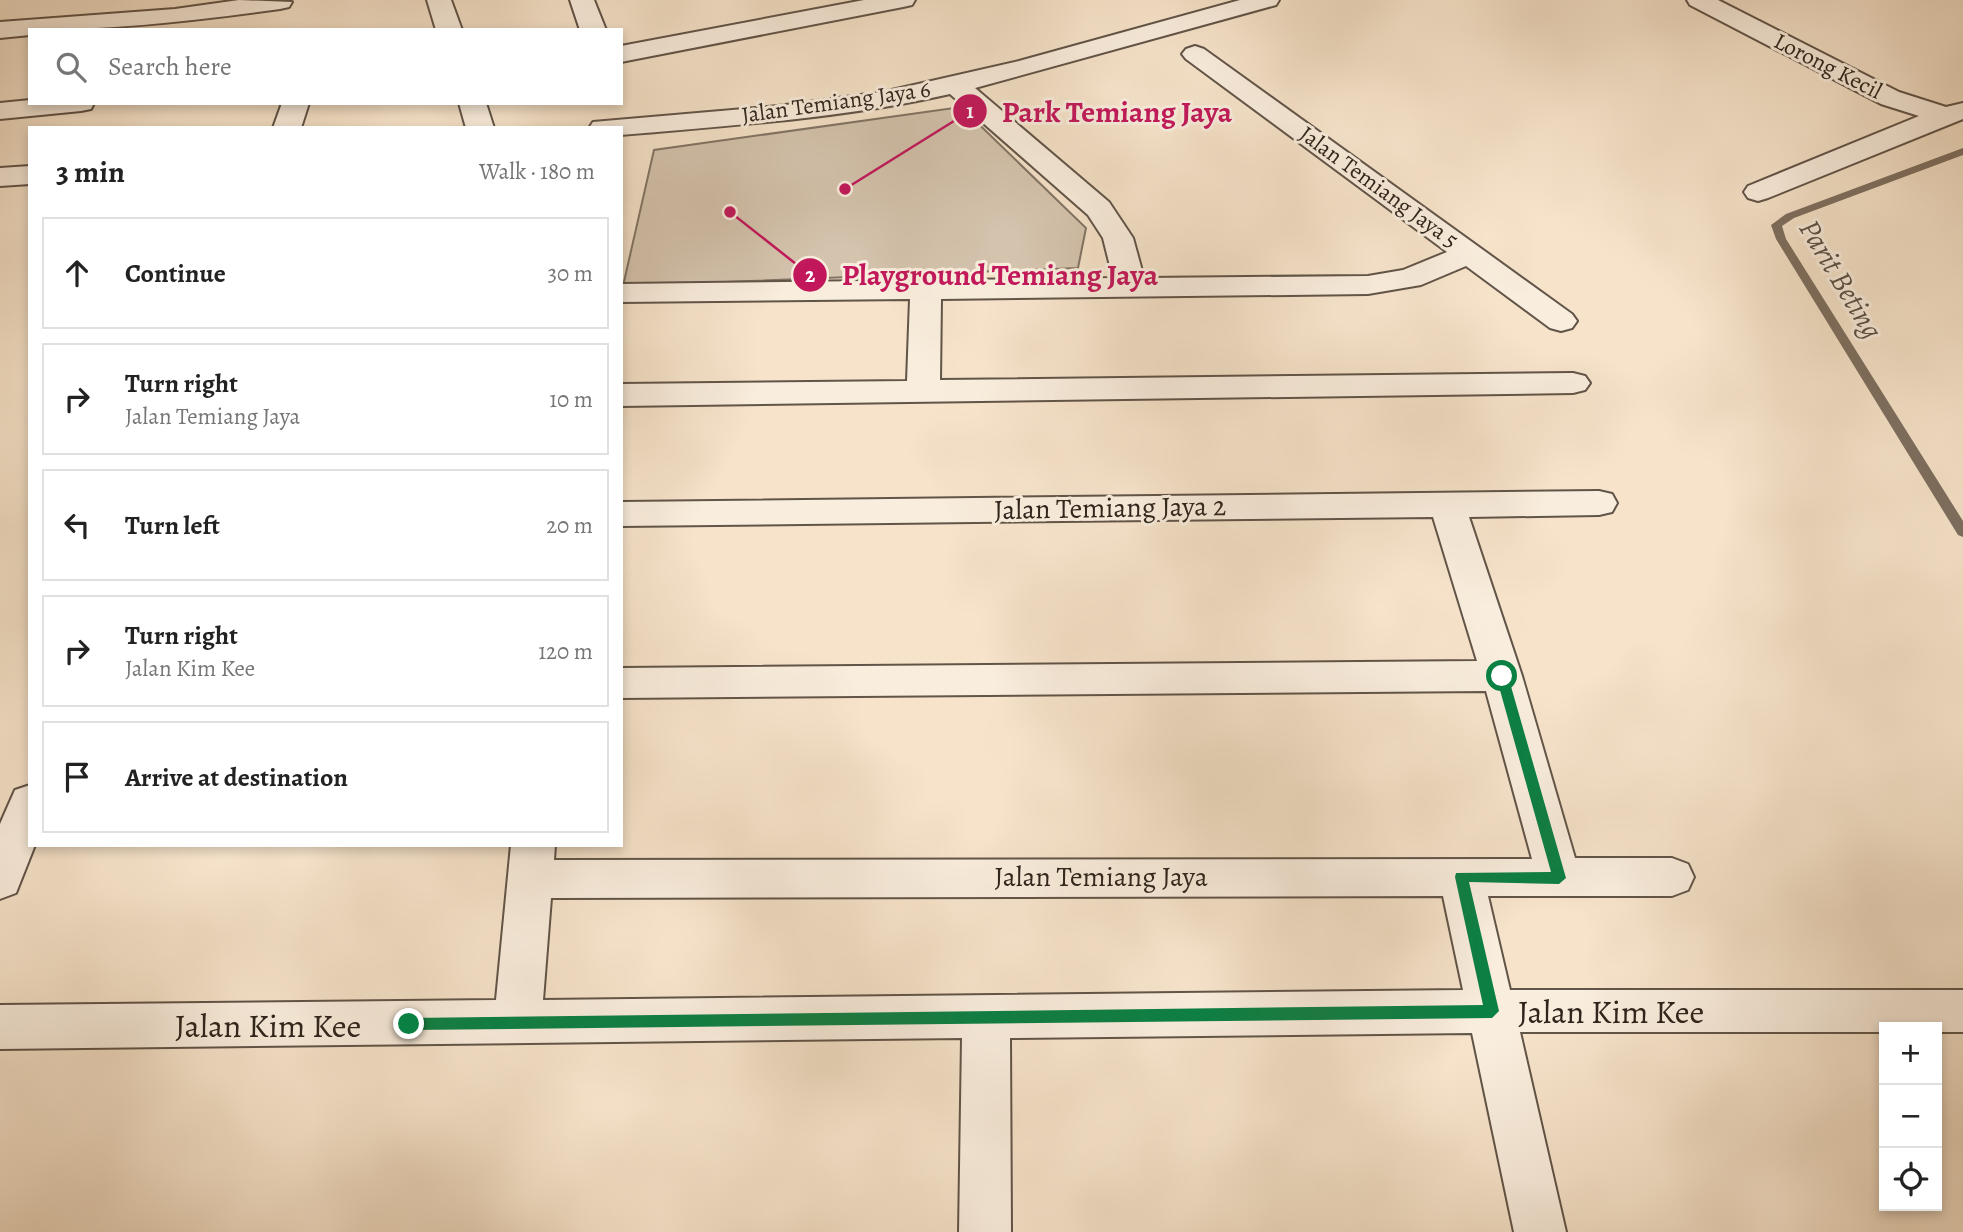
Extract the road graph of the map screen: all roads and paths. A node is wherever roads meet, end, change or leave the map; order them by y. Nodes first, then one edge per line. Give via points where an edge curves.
1 (439, 0) edge
2 (582, 0) edge
3 (903, 0) edge
4 (1267, 0) edge
5 (1699, 0) edge
6 (282, 8) edge
7 (448, 28) edge
8 (592, 28) edge
9 (0, 30) edge
10 (623, 54) edge
11 (1195, 54) dead end
12 (954, 84) junction
13 (61, 105) edge
14 (295, 105) edge
15 (473, 105) edge
16 (610, 105) edge
17 (0, 111) edge
18 (1954, 113) edge
19 (288, 126) edge
20 (479, 126) edge
21 (612, 126) edge
22 (623, 126) edge
23 (28, 175) edge
24 (0, 177) edge
25 (1758, 192) dead end
26 (1470, 254) junction
27 (1130, 286) junction
28 (926, 289) junction
29 (623, 293) edge
30 (1561, 321) dead end
31 (1573, 383) dead end
32 (923, 391) junction
33 (623, 395) edge
34 (1599, 503) dead end
35 (1447, 505) junction
36 (623, 514) edge
37 (1502, 676) junction
38 (623, 683) edge
39 (28, 807) edge
40 (531, 862) edge
41 (1461, 877) junction
42 (1672, 877) dead end
43 (1559, 878) junction
44 (0, 880) edge
45 (1492, 1011) junction
46 (1963, 1011) edge
47 (986, 1018) junction
48 (518, 1023) junction
49 (3, 1036) edge
50 (985, 1232) edge
51 (1540, 1232) edge

1 - 7 street
2 - 8 street
3 - 10 street
4 - 12 street, Jalan Temiang Jaya 6
5 - 18 street, Lorong Kecil via 1890,98
6 - 9 street
11 - 26 street, Jalan Temiang Jaya 5
12 - 22 street, Jalan Temiang Jaya 6 via 830,108
12 - 27 street via 1109,219 1120,239
13 - 17 street
14 - 19 street
15 - 20 street
16 - 21 street
18 - 25 street
23 - 24 street
26 - 27 street via 1409,278 1368,285
26 - 30 street, Jalan Temiang Jaya 5
27 - 28 street
28 - 29 street
28 - 32 street
31 - 32 street
32 - 33 street
34 - 35 street, Jalan Temiang Jaya 2
35 - 36 street, Jalan Temiang Jaya 2
35 - 37 street
37 - 38 street
37 - 43 street
39 - 44 street
40 - 41 street, Jalan Temiang Jaya
40 - 48 street
41 - 43 street, Jalan Temiang Jaya
41 - 45 street
42 - 43 street, Jalan Temiang Jaya
45 - 46 street, Jalan Kim Kee
45 - 47 street, Jalan Kim Kee
45 - 51 street
47 - 48 street, Jalan Kim Kee
47 - 50 street
48 - 49 street, Jalan Kim Kee

